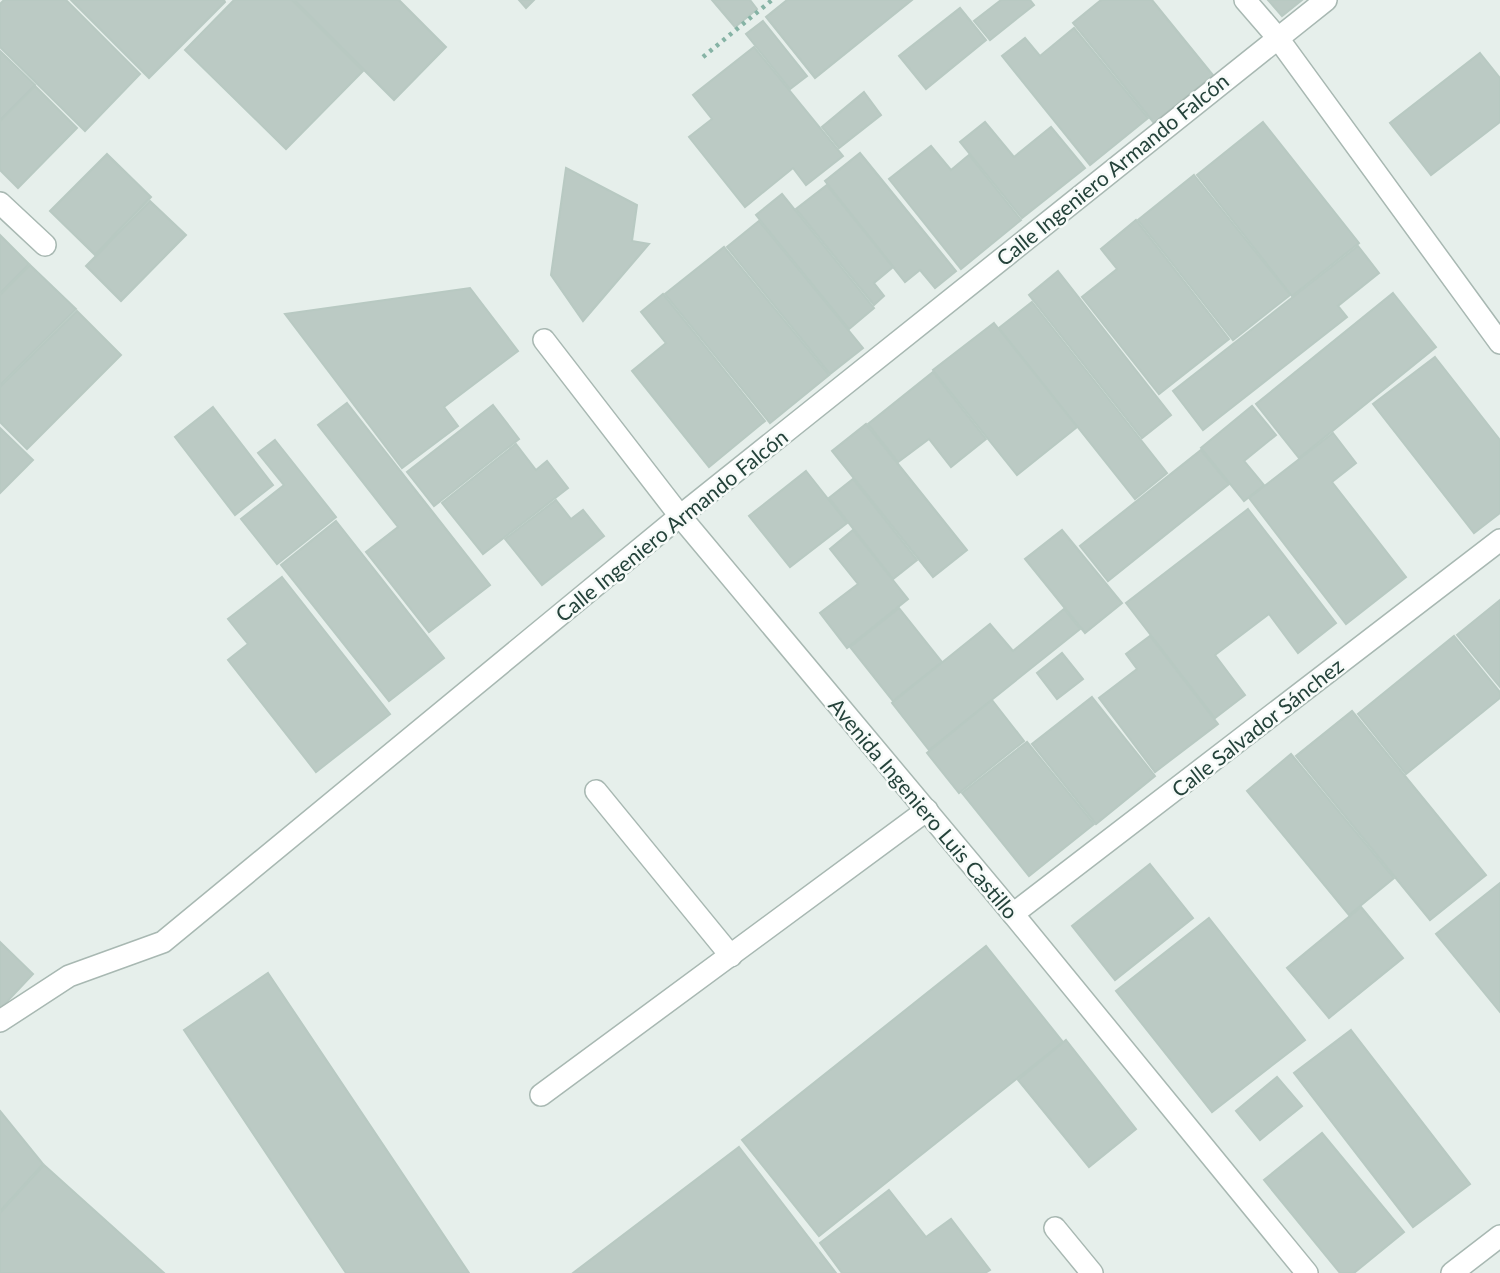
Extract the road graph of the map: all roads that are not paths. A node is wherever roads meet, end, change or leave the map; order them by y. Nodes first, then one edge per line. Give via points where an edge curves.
1 (1245, 0) edge
2 (1326, 0) edge
3 (1277, 37) junction
4 (0, 203) edge
5 (45, 245) dead end
6 (544, 340) dead end
7 (1500, 343) edge
8 (680, 516) junction
9 (1500, 540) edge
10 (596, 791) dead end
11 (927, 810) junction
12 (1013, 914) junction
13 (731, 956) junction
14 (0, 1021) edge
15 (541, 1095) dead end
16 (1055, 1228) dead end
17 (1500, 1236) edge
18 (1092, 1273) edge
19 (1307, 1273) edge
20 (1452, 1273) edge

1 - 3 street
2 - 3 street, Calle Ingeniero Armando Falcón
3 - 7 street
3 - 8 street, Calle Ingeniero Armando Falcón
4 - 5 street
6 - 8 street, Avenida Ingeniero Luis Castillo
8 - 11 street, Avenida Ingeniero Luis Castillo
8 - 14 street, Calle Ingeniero Armando Falcón via 163,942 69,976
9 - 12 street, Calle Salvador Sánchez
10 - 13 street
11 - 12 street, Avenida Ingeniero Luis Castillo
11 - 13 street
12 - 19 street, Avenida Ingeniero Luis Castillo
13 - 15 street
16 - 18 street
17 - 20 street

